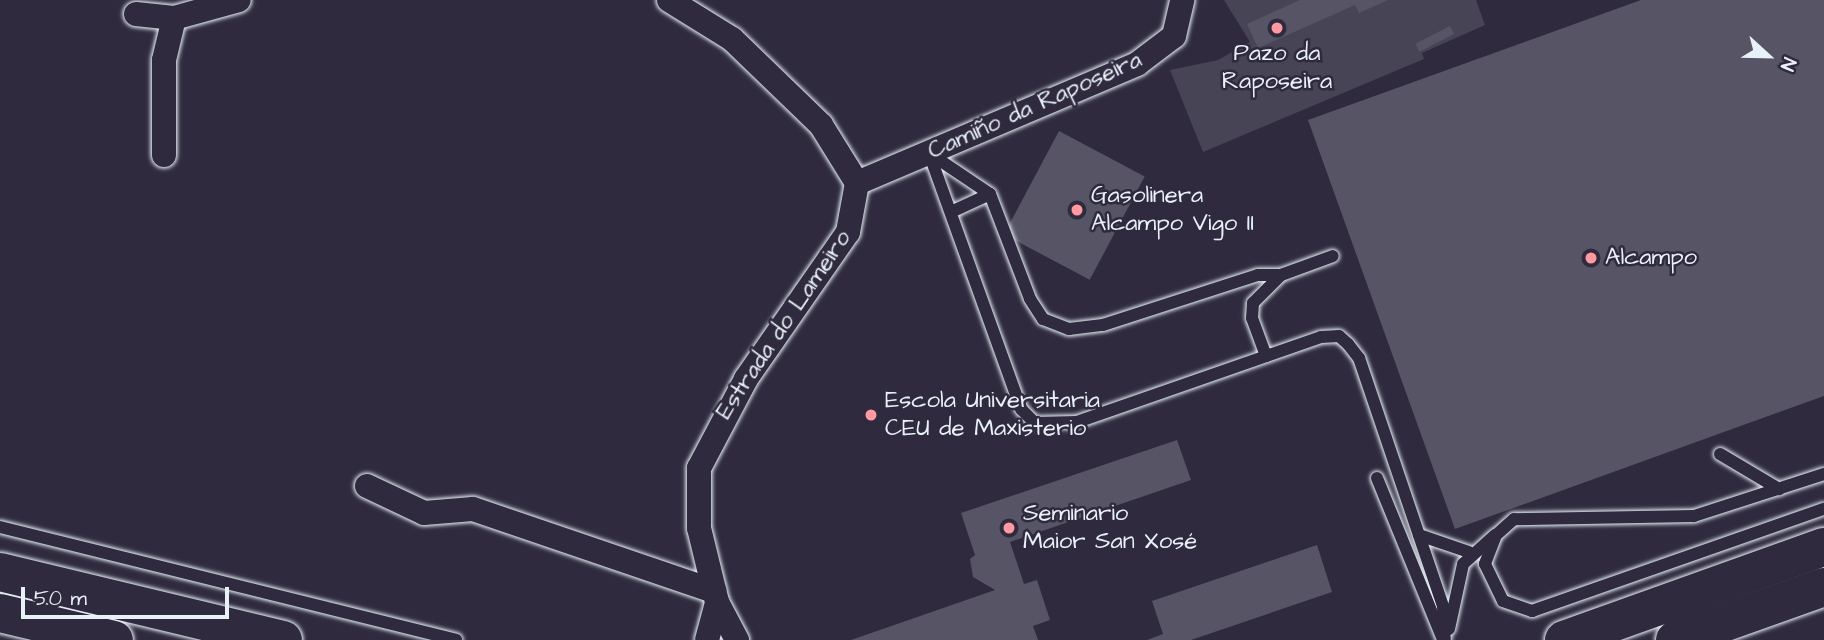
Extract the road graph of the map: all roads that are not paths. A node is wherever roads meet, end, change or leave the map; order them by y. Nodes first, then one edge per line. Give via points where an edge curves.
1 (239, 0) edge
2 (669, 0) edge
3 (1182, 0) edge
4 (136, 13) dead end
5 (174, 18) junction
6 (929, 153) junction
7 (164, 155) dead end
8 (857, 183) junction
9 (990, 194) junction
10 (951, 212) junction
11 (1333, 257) dead end
12 (1281, 275) junction
13 (1266, 356) junction
14 (1720, 454) dead end
15 (1824, 474) edge
16 (1377, 478) dead end
17 (367, 486) dead end
18 (1779, 489) junction
19 (1824, 509) edge
20 (0, 527) edge
21 (1419, 535) junction
22 (1496, 535) junction
23 (1824, 548) edge
24 (1469, 552) junction
25 (0, 572) edge
26 (1824, 587) edge
27 (716, 597) junction
28 (0, 613) edge
29 (114, 640) edge
30 (283, 640) edge
31 (456, 640) edge
32 (707, 640) edge
33 (737, 640) edge
34 (1445, 640) edge
35 (1564, 640) edge
36 (1675, 640) edge

1 - 5 street
2 - 8 street via 732,39 821,125
3 - 6 street, Camiño da Raposeira via 1174,36 1155,53
4 - 5 street
5 - 7 street via 164,61
6 - 8 street, Camiño da Raposeira
6 - 9 lane
6 - 10 lane
8 - 27 street, Estrada do Lameiro via 848,232 746,379 699,468 699,528
9 - 10 lane
9 - 12 lane via 1030,299 1043,319 1069,328 1103,325 1258,275
10 - 13 lane via 1021,409 1035,423 1077,422
11 - 12 lane
12 - 13 lane via 1253,303 1252,318
13 - 21 lane via 1321,337 1339,336 1348,344 1359,358
14 - 18 lane
15 - 18 lane
16 - 34 lane
17 - 27 street via 434,516 473,509
18 - 22 lane via 1694,516 1545,514 1514,519
19 - 22 lane via 1532,611 1503,601 1490,585 1485,564
20 - 31 lane
21 - 24 lane
21 - 34 lane via 1443,606
22 - 24 lane
23 - 35 highway
24 - 34 lane
25 - 30 highway
26 - 36 highway
27 - 32 street, Estrada do Lameiro
27 - 33 street, Estrada do Lameiro
28 - 29 highway

